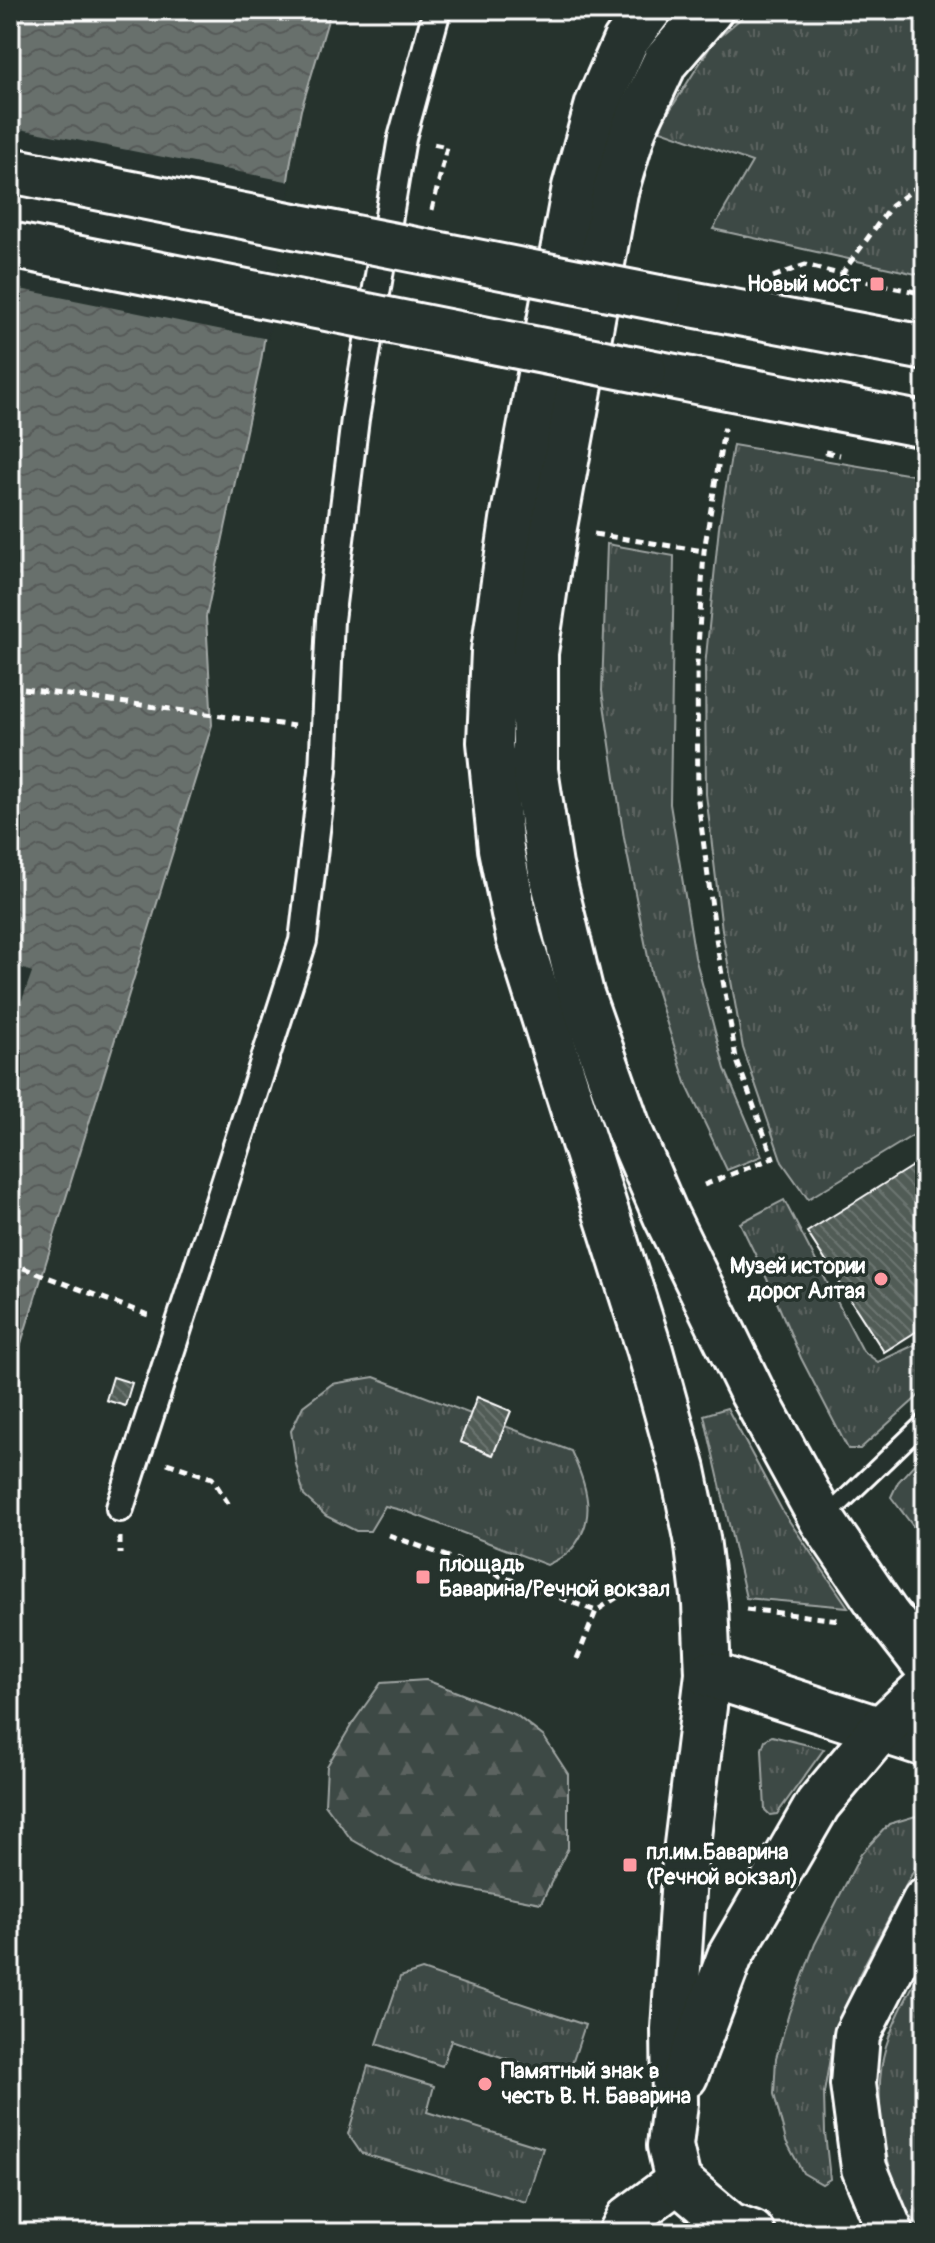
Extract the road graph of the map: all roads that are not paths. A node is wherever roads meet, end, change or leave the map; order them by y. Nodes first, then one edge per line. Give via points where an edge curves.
1 (437, 10) edge
2 (649, 10) edge
3 (710, 10) edge
4 (10, 170) edge
5 (10, 245) edge
6 (925, 348) edge
7 (925, 425) edge
8 (925, 1422) edge
9 (120, 1508) dead end
10 (822, 1520) junction
11 (925, 1664) edge
12 (708, 1674) junction
13 (925, 1688) edge
14 (879, 1731) junction
15 (925, 1744) edge
16 (925, 1901) edge
17 (675, 2103) junction
18 (678, 2181) junction
19 (620, 2233) edge
20 (752, 2233) edge
21 (891, 2233) edge

1 - 9 street via 402,138 355,419 330,620 323,771 303,941
2 - 12 main road via 625,42 598,104 575,187 513,520 494,651 490,742 501,849 519,938 683,1470 697,1538
3 - 10 main road via 665,62 634,128 615,192 535,653 535,770 550,866 581,994 629,1130 752,1392
4 - 6 main road, bridge
5 - 7 main road, bridge
8 - 10 lane
10 - 11 main road
12 - 14 main road
12 - 17 main road via 685,1861 674,2029
13 - 14 main road
14 - 15 main road
14 - 17 main road via 818,1804 730,1956
16 - 21 main road via 857,2035 853,2084 864,2168
17 - 18 main road via 670,2146
18 - 19 street via 628,2218
18 - 20 main road via 730,2225

